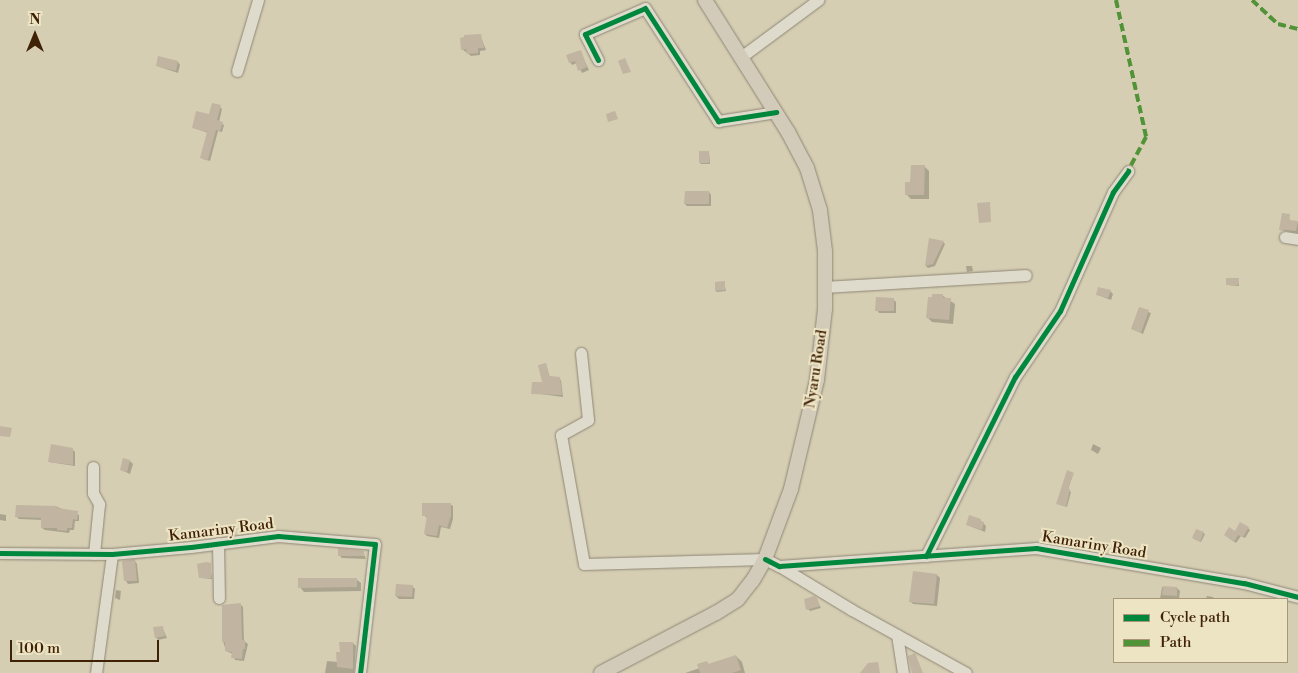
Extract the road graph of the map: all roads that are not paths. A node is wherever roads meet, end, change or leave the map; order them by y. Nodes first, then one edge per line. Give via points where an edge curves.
1 (258, 0) edge
2 (705, 0) edge
3 (818, 0) edge
4 (741, 57) junction
5 (598, 60) dead end
6 (237, 71) dead end
7 (776, 112) junction
8 (1128, 171) dead end
9 (1285, 237) dead end
10 (1298, 239) edge
11 (1026, 275) dead end
12 (825, 287) junction
13 (581, 353) dead end
14 (93, 467) dead end
15 (218, 543) junction
16 (0, 553) edge
17 (94, 554) junction
18 (112, 554) junction
19 (926, 556) junction
20 (765, 559) junction
21 (780, 566) junction
22 (1298, 596) edge
23 (218, 598) dead end
24 (897, 635) junction
25 (96, 673) edge
26 (360, 673) edge
27 (601, 673) edge
28 (903, 673) edge
29 (966, 673) edge

1 - 6 street
2 - 4 main road, Nyaru Road
3 - 4 street
4 - 7 main road, Nyaru Road
5 - 7 street via 585,34 645,8 718,121
7 - 12 main road, Nyaru Road via 807,168 820,210
8 - 19 street via 1114,192 1060,311 1016,376
9 - 10 street
11 - 12 street
12 - 20 main road, Nyaru Road via 817,380 791,489
13 - 20 street via 588,420 561,435 584,564
14 - 17 street via 93,493 99,504
15 - 18 street, Kamariny Road
15 - 23 street
15 - 26 street, Kamariny Road via 278,536 375,544
16 - 17 street, Kamariny Road
17 - 18 street, Kamariny Road
18 - 25 street
19 - 21 street, Kamariny Road
19 - 22 street, Kamariny Road via 1036,548 1244,583
20 - 21 street, Kamariny Road
20 - 27 main road, Nyaru Road via 738,599
21 - 24 street
24 - 28 street
24 - 29 street

